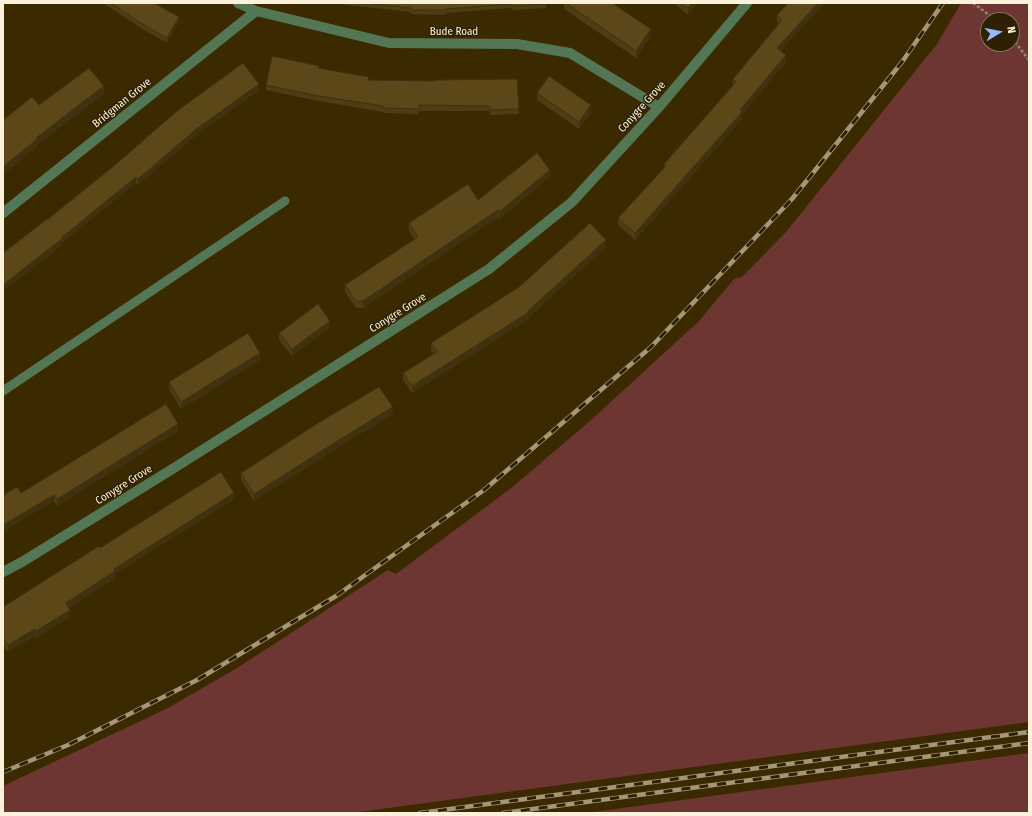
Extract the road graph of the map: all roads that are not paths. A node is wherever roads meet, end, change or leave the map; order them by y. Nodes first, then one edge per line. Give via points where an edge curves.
1 (238, 3) edge
2 (747, 3) edge
3 (256, 11) junction
4 (659, 107) junction
5 (285, 201) dead end
6 (3, 213) edge
7 (3, 391) edge
8 (3, 572) edge

1 - 3 street, Bude Road
2 - 4 street, Conygre Grove
3 - 4 street, Bude Road via 389,43 517,44 570,54
3 - 6 street, Bridgman Grove
4 - 8 street, Conygre Grove via 572,202 489,269 174,468
5 - 7 lane

